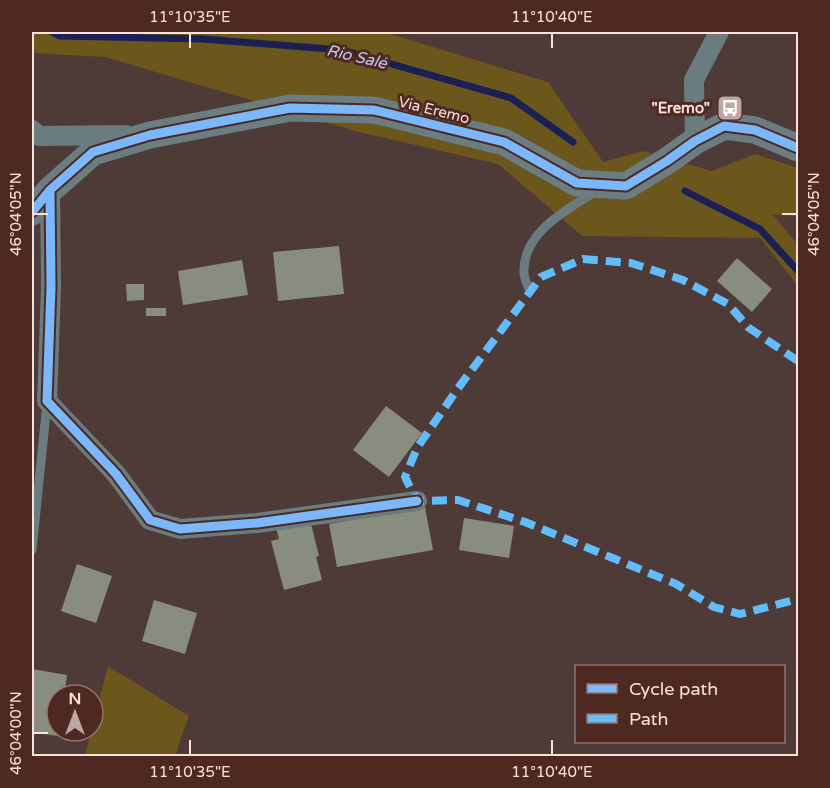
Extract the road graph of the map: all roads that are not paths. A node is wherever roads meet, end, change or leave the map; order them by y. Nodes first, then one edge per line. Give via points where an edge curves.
1 (719, 32) edge
2 (32, 130) edge
3 (150, 135) junction
4 (695, 141) junction
5 (798, 148) edge
6 (606, 184) junction
7 (50, 190) junction
8 (32, 212) edge
9 (530, 291) dead end
10 (47, 401) junction
11 (417, 501) dead end
12 (32, 550) edge

1 - 4 street via 694,80
2 - 3 street via 39,136
3 - 6 street, Via Eremo via 290,108 374,110 504,142 577,183
3 - 7 street, Via Eremo via 93,152
4 - 5 street, Via Eremo via 724,126 755,130
4 - 6 street, Via Eremo via 626,186
6 - 9 lane via 547,225 528,250 524,274
7 - 8 street, Via Eremo
7 - 10 street
10 - 11 street via 116,474 150,520 180,529 257,523
10 - 12 lane

